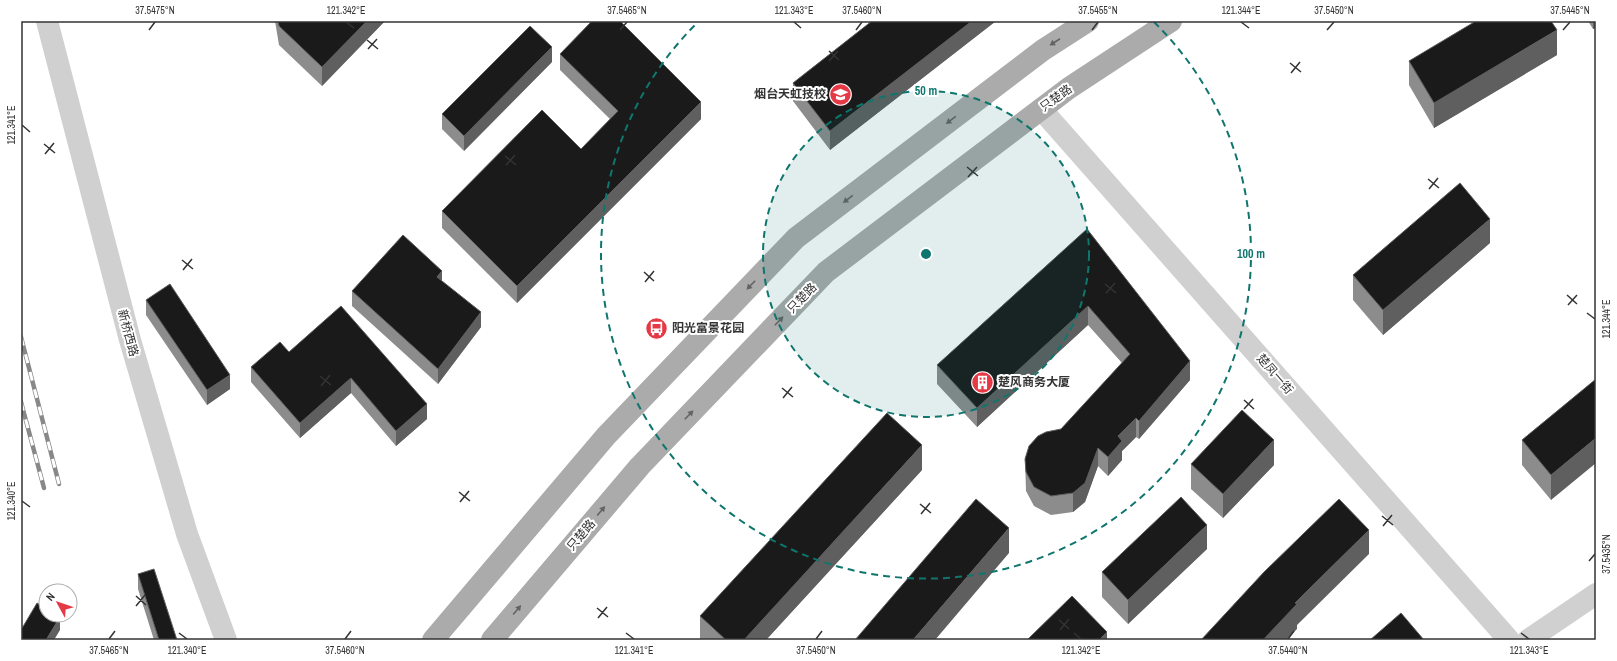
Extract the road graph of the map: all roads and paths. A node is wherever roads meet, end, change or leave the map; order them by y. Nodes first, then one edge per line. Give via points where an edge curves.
1 (47, 21) edge
2 (1088, 21) edge
3 (1171, 21) edge
4 (1041, 109) junction
5 (1596, 594) edge
6 (226, 640) edge
7 (433, 640) edge
8 (492, 640) edge
9 (1509, 640) edge
10 (1528, 640) edge

1 - 6 street, 新桥西路 via 130,340 187,534
2 -> 7 main road via 1043,50 796,238 606,436
3 - 4 main road, 只楚路
8 -> 4 main road, 只楚路 via 640,466 826,272
4 - 9 street, 楚凤一街
5 - 10 street

